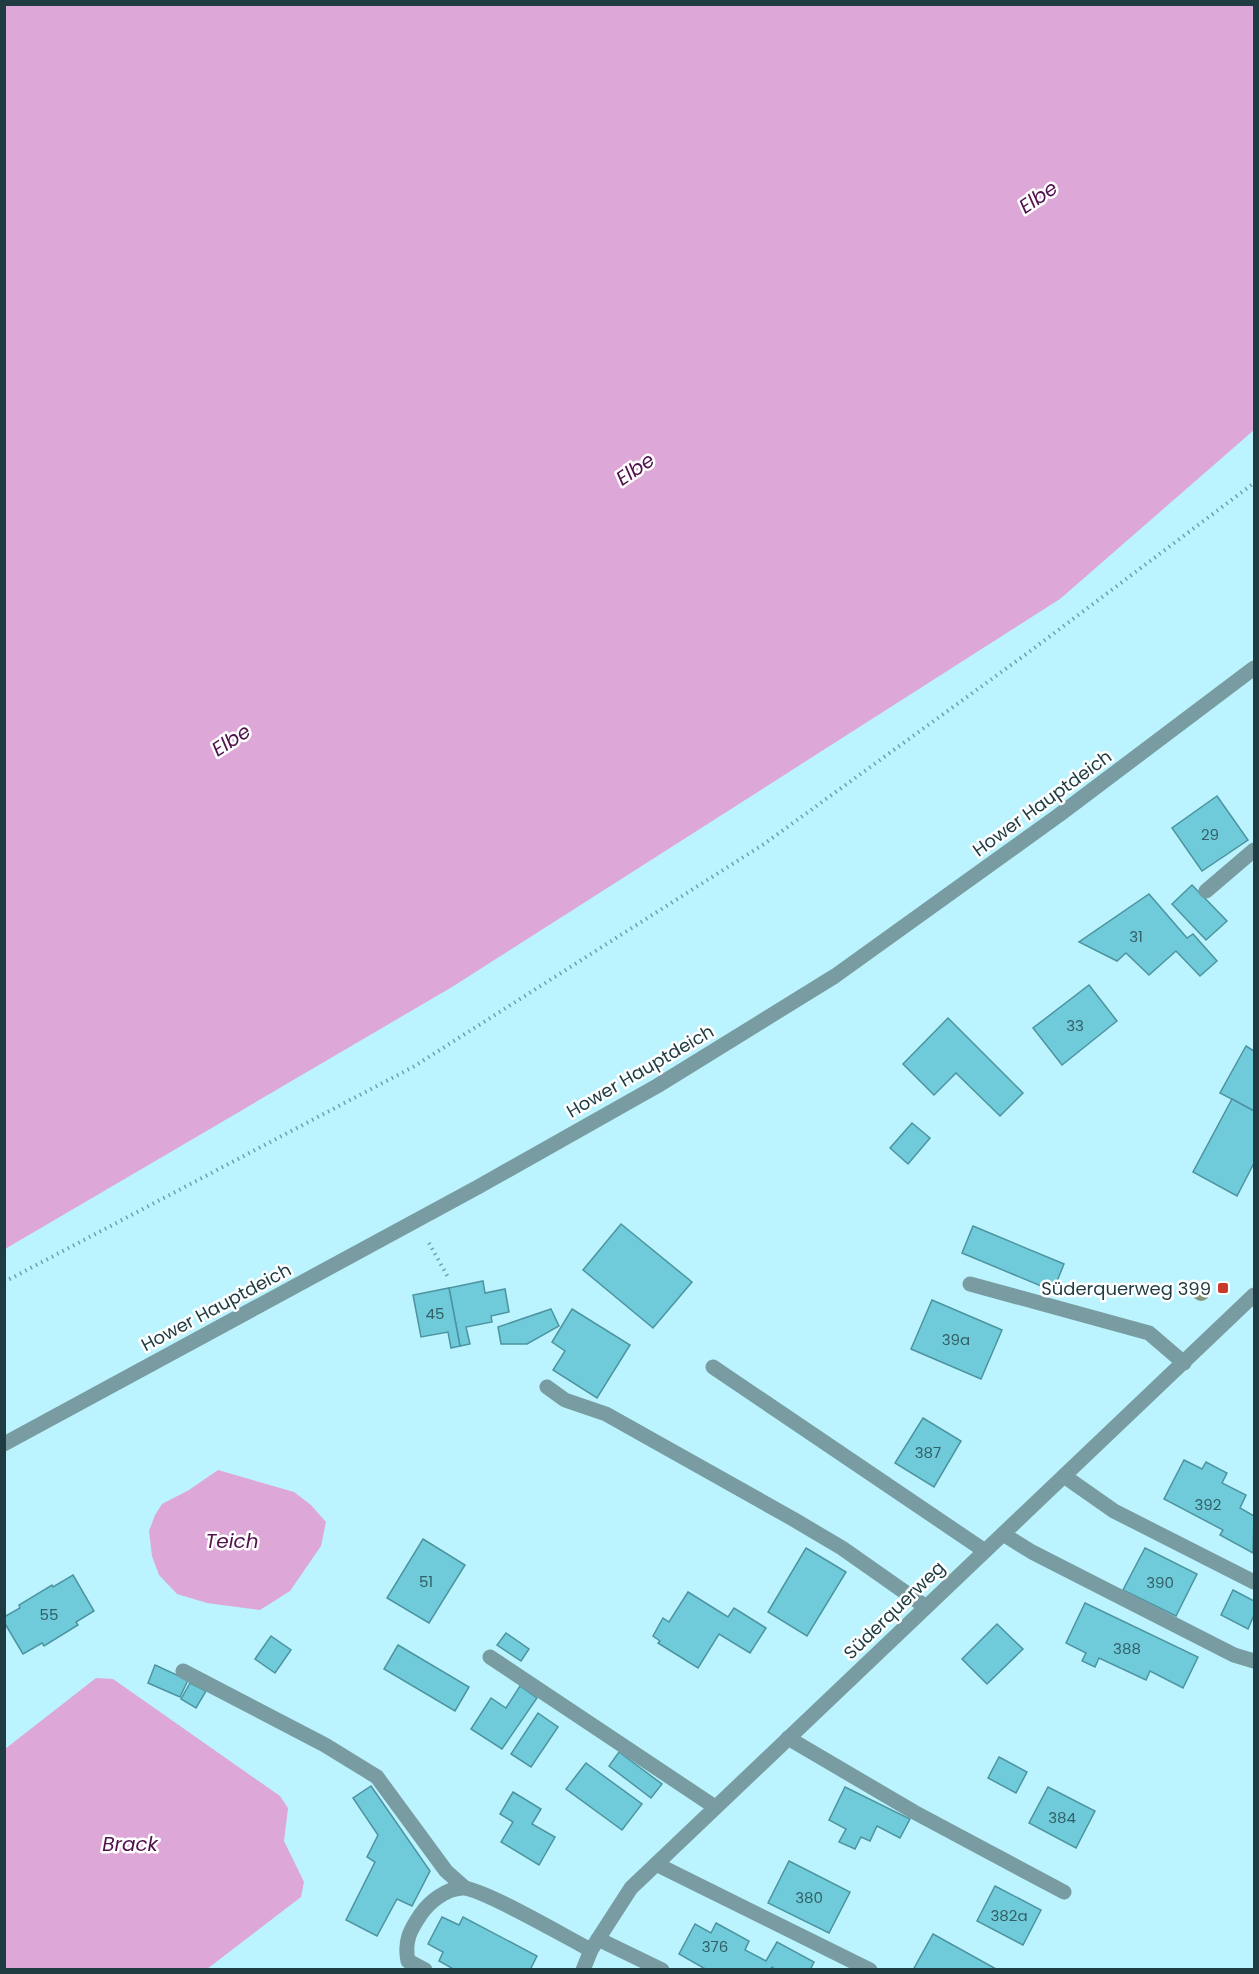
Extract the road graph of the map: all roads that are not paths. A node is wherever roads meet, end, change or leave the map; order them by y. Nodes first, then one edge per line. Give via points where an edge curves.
1 (1254, 668) edge
2 (1254, 850) edge
3 (1206, 891) dead end
4 (970, 1284) dead end
5 (1254, 1295) edge
6 (1184, 1363) junction
7 (713, 1366) dead end
8 (547, 1387) dead end
9 (4, 1444) edge
10 (1064, 1476) junction
11 (1003, 1534) junction
12 (985, 1551) junction
13 (1254, 1582) edge
14 (926, 1606) junction
15 (490, 1657) dead end
16 (1254, 1661) edge
17 (183, 1671) dead end
18 (788, 1738) junction
19 (715, 1807) junction
20 (656, 1864) junction
21 (464, 1887) junction
22 (1064, 1892) dead end
23 (594, 1945) junction
24 (425, 1970) edge
25 (583, 1970) edge
26 (662, 1970) edge
27 (870, 1970) edge

1 - 9 street, Hower Hauptdeich via 1059,815 826,982 657,1086 478,1187
2 - 3 street
4 - 6 street via 1149,1334
5 - 6 street, Süderquerweg
6 - 10 street, Süderquerweg
7 - 12 street
8 - 14 street via 565,1400 639,1431 803,1525
10 - 11 street, Süderquerweg
10 - 13 street via 1114,1511
11 - 12 street, Süderquerweg
11 - 16 street via 1223,1650
12 - 14 street, Süderquerweg
14 - 18 street, Süderquerweg
15 - 19 street
17 - 21 street via 325,1745 377,1777 446,1871
18 - 19 street, Süderquerweg
18 - 22 street via 914,1812
19 - 20 street, Süderquerweg
20 - 23 street, Süderquerweg via 631,1888
20 - 27 street
21 - 23 street
21 - 24 street via 445,1892 423,1911 410,1930 405,1948 408,1961
23 - 25 street, Süderquerweg
23 - 26 street

